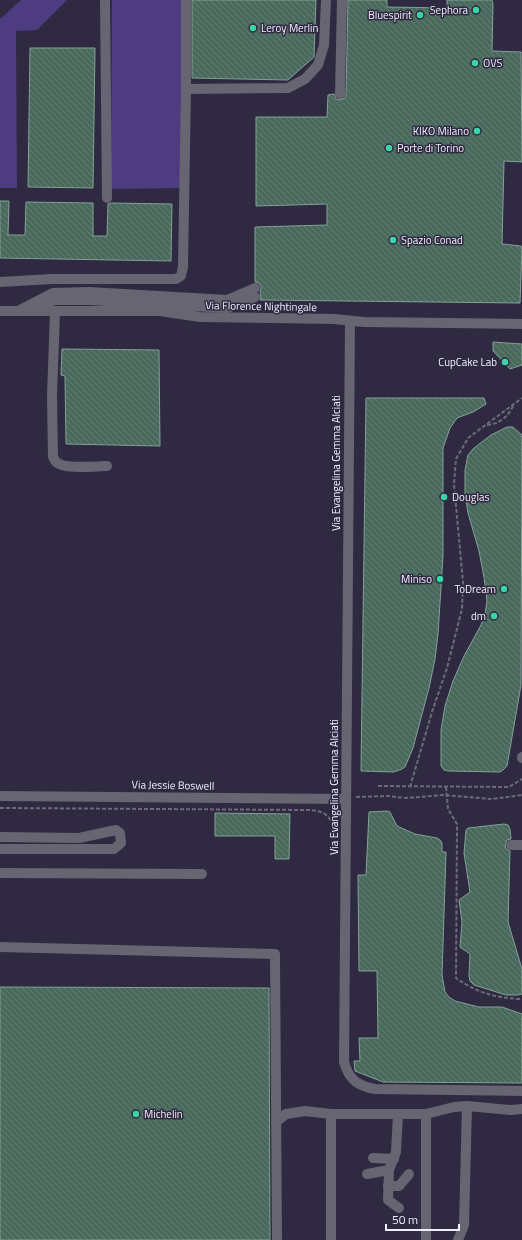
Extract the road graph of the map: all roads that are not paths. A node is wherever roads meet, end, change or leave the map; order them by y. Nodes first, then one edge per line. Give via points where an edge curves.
1 (105, 0) edge
2 (186, 0) edge
3 (326, 0) edge
4 (342, 0) edge
5 (186, 89) junction
6 (340, 94) dead end
7 (107, 198) dead end
8 (0, 282) edge
9 (0, 311) edge
10 (18, 311) junction
11 (36, 311) junction
12 (55, 312) junction
13 (350, 321) junction
14 (522, 324) edge
15 (108, 466) dead end
16 (0, 796) edge
17 (346, 798) junction
18 (0, 837) edge
19 (522, 839) edge
20 (522, 845) edge
21 (0, 849) edge
22 (0, 873) edge
23 (202, 874) dead end
24 (0, 948) edge
25 (522, 1091) edge
26 (276, 1102) junction
27 (467, 1106) junction
28 (522, 1109) edge
29 (286, 1114) junction
30 (331, 1114) junction
31 (398, 1114) junction
32 (426, 1114) junction
33 (276, 1122) junction
34 (373, 1158) dead end
35 (394, 1159) junction
36 (389, 1170) junction
37 (368, 1174) dead end
38 (409, 1174) dead end
39 (388, 1186) junction
40 (399, 1208) dead end
41 (277, 1240) edge
42 (331, 1240) edge
43 (426, 1240) edge
44 (458, 1240) edge

1 - 7 street
2 - 5 street
3 - 5 street via 324,46 318,65 305,78 288,88
4 - 6 street
5 - 8 street via 181,276 176,279 52,279
9 - 10 street, Via Florence Nightingale
10 - 11 street, Via Florence Nightingale
10 - 11 street via 53,293 89,292 227,300 255,292 227,308 54,300
11 - 12 street, Via Florence Nightingale
12 - 13 street, Via Florence Nightingale via 160,312 200,317
12 - 15 street via 53,456 56,462 72,467
13 - 14 street, Via Florence Nightingale
13 - 17 street, Via Evangelina Gemma Alciati
16 - 17 street, Via Jessie Boswell
17 - 25 street, Via Evangelina Gemma Alciati via 343,1058 348,1073 357,1084 375,1089
18 - 21 street via 79,838 116,830 120,833 121,843 114,850
19 - 20 street via 511,842
22 - 23 street
24 - 26 street via 275,954
26 - 29 street
26 - 33 street
27 - 28 street
27 - 32 street
27 - 44 street via 464,1226
29 - 30 street via 305,1111
29 - 33 street
30 - 31 street
30 - 42 street
31 - 32 street
31 - 35 street
32 - 43 street
33 - 41 street
34 - 35 street
35 - 36 street
36 - 37 street
36 - 39 street
38 - 39 street via 399,1186
39 - 40 street via 388,1200

